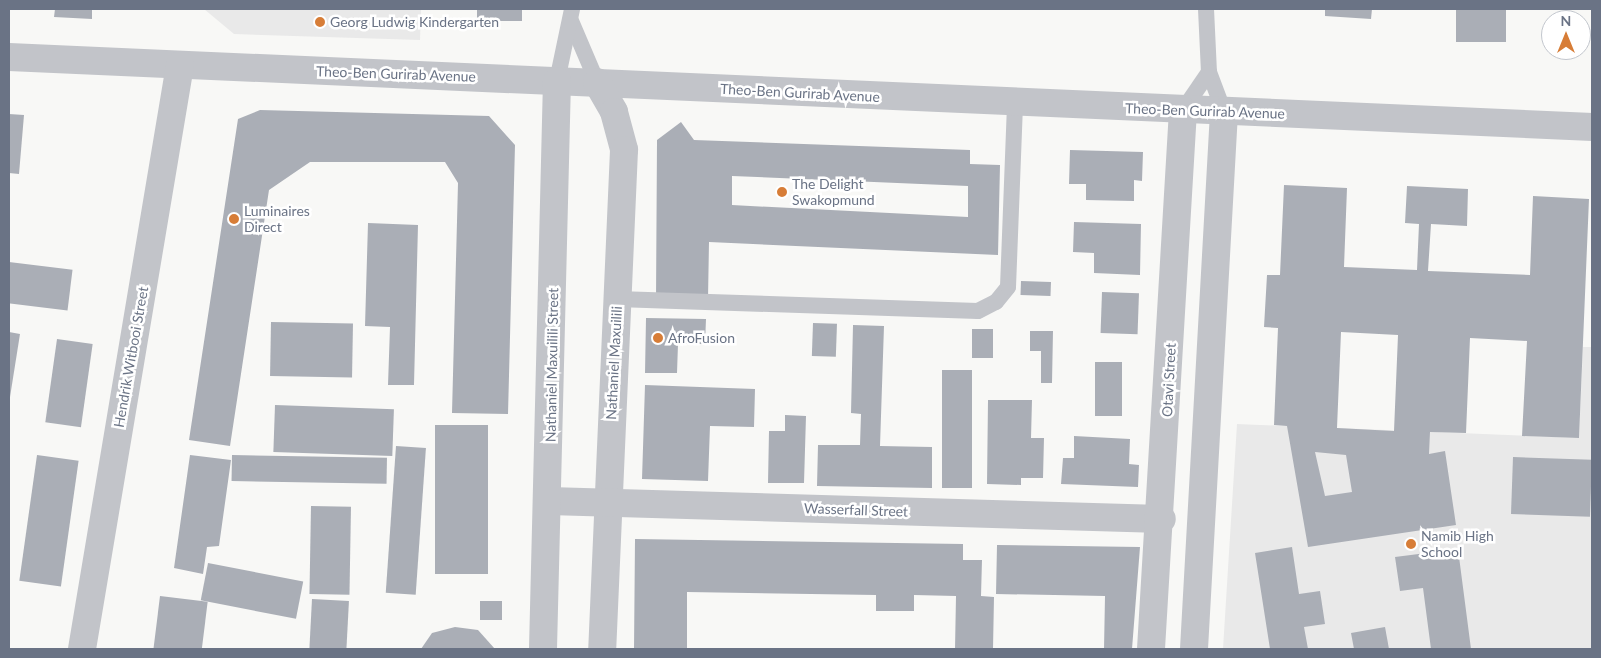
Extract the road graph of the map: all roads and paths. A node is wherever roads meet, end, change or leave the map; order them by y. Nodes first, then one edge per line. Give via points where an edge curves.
1 (1206, 9) edge
2 (572, 15) edge
3 (9, 57) edge
4 (180, 65) junction
5 (1209, 72) junction
6 (557, 81) junction
7 (597, 82) junction
8 (1015, 104) junction
9 (1183, 110) junction
10 (1224, 112) junction
11 (1592, 127) edge
12 (616, 299) junction
13 (549, 501) junction
14 (607, 503) junction
15 (1162, 519) junction
16 (82, 649) edge
17 (543, 649) edge
18 (602, 649) edge
19 (1151, 649) edge
20 (1194, 649) edge

1 - 5 lane
2 - 6 lane
2 - 7 lane
3 - 4 street, Theo-Ben Gurirab Avenue
4 - 6 street, Theo-Ben Gurirab Avenue
4 - 16 street, Hendrik Witbooi Street
5 - 9 lane
5 - 10 lane
6 - 7 street, Theo-Ben Gurirab Avenue
6 - 13 street, Nathaniel Maxuilili Street
7 - 8 street, Theo-Ben Gurirab Avenue
7 - 12 street, Nathaniel Maxuilili via 614,112 624,150
8 - 9 street, Theo-Ben Gurirab Avenue
8 - 12 lane via 1008,287 996,302 978,311
9 - 10 street, Theo-Ben Gurirab Avenue
9 - 15 street, Otavi Street
10 - 11 street, Theo-Ben Gurirab Avenue
10 - 20 street
12 - 14 street, Nathaniel Maxuilili
13 - 14 street, Wasserfall Street
13 - 17 street, Nathaniel Maxuilili Street
14 - 15 street, Wasserfall Street
14 - 18 street, Nathaniel Maxuilili
15 - 19 street, Otavi Street

